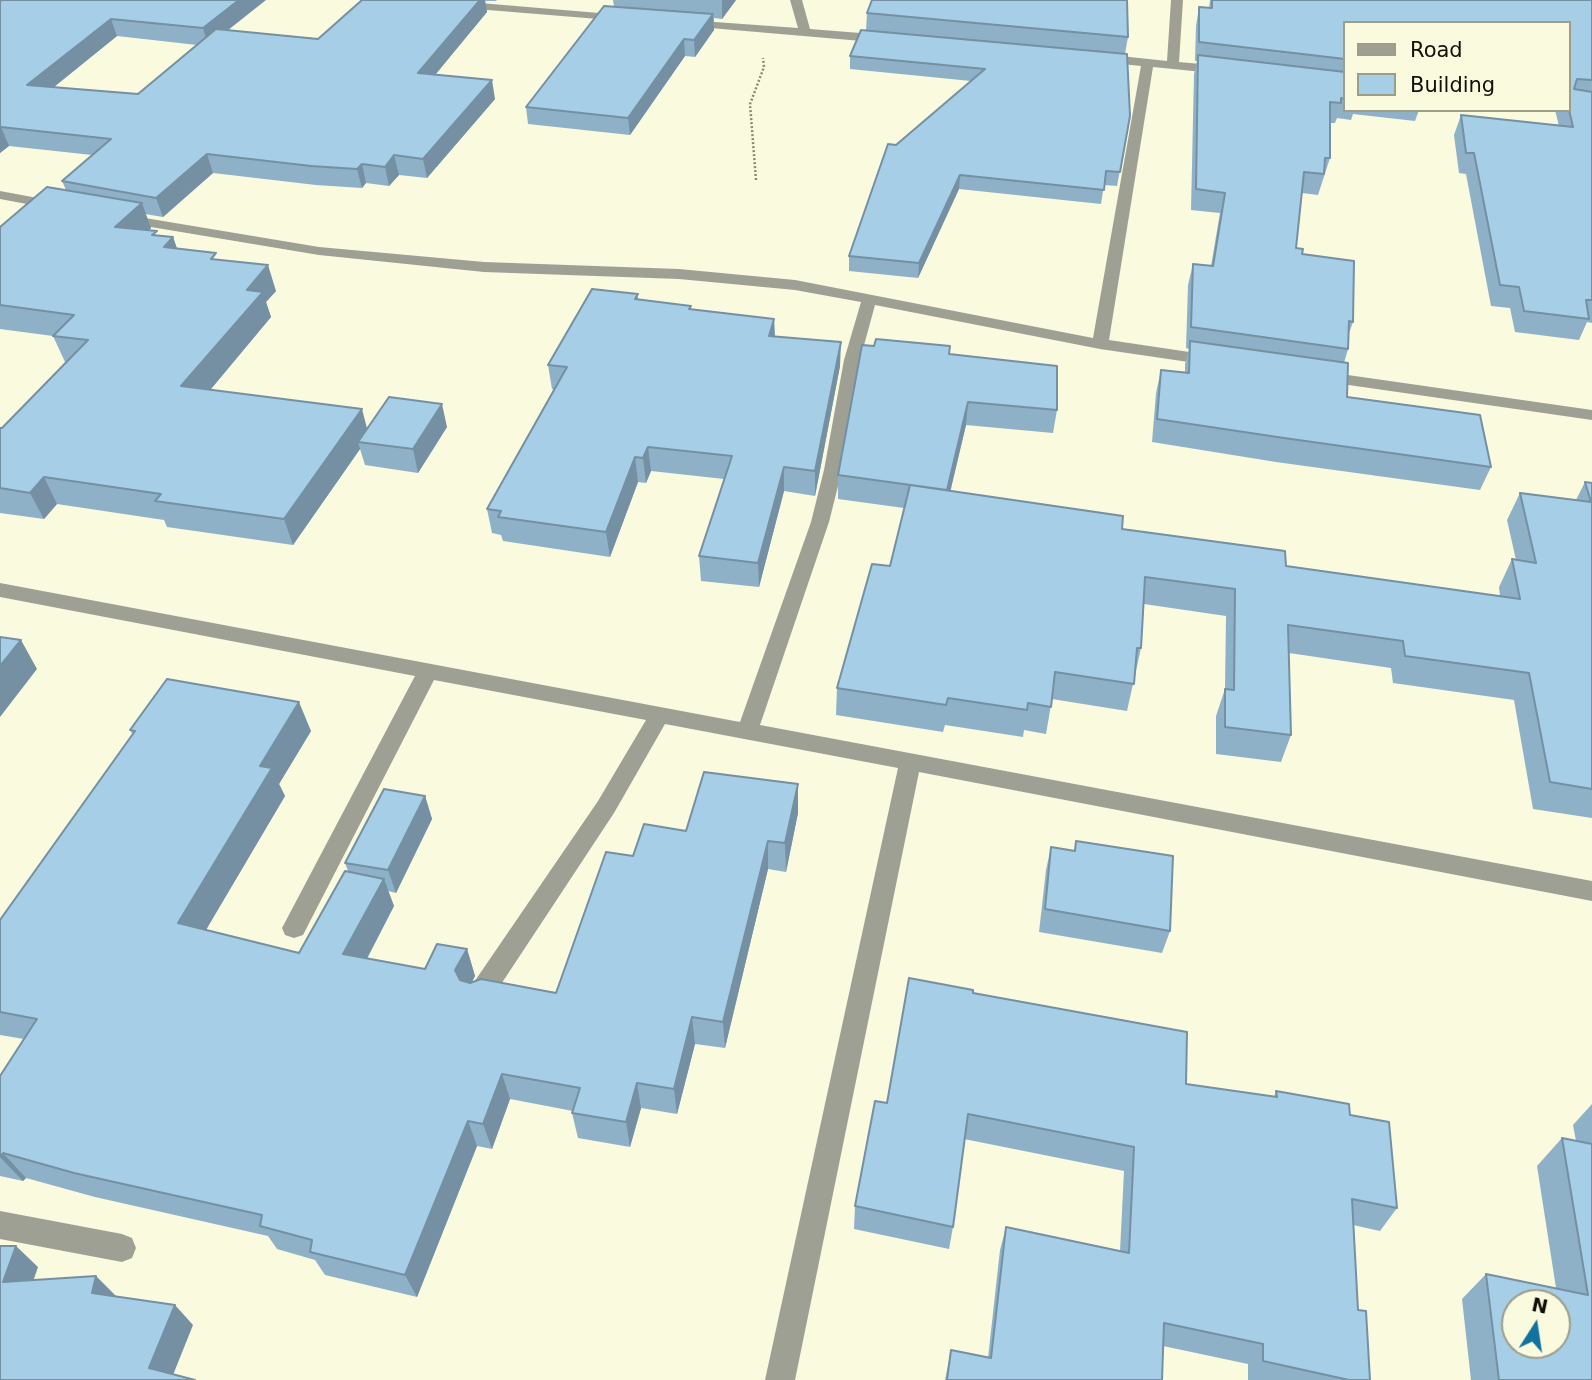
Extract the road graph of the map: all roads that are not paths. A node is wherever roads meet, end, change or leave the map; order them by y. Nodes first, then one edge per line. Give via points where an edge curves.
1 (402, 0) edge
2 (796, 0) edge
3 (1177, 0) edge
4 (638, 19) edge
5 (680, 22) edge
6 (806, 31) junction
7 (901, 40) edge
8 (1093, 58) edge
9 (1148, 62) junction
10 (1173, 65) junction
11 (1239, 72) edge
12 (0, 195) edge
13 (75, 209) edge
14 (101, 214) edge
15 (869, 300) junction
16 (1100, 344) junction
17 (1237, 364) edge
18 (1305, 373) edge
19 (1592, 415) edge
20 (0, 590) edge
21 (429, 670) junction
22 (660, 714) junction
23 (747, 731) junction
24 (910, 764) junction
25 (1592, 891) edge
26 (294, 928) dead end
27 (479, 996) edge
28 (0, 1225) edge
29 (122, 1248) dead end
30 (780, 1380) edge

1 - 4 street
2 - 6 street
3 - 10 street
5 - 6 street
6 - 7 street
8 - 9 street
9 - 10 street
9 - 16 street
10 - 11 street
12 - 13 street
14 - 15 street via 319,251 484,267 680,274 795,285
15 - 16 street
15 - 23 street via 852,360 820,523
16 - 17 street
18 - 19 street
20 - 21 street
21 - 22 street
21 - 26 street
22 - 23 street
22 - 27 street via 592,828
23 - 24 street
24 - 25 street
24 - 30 street
28 - 29 street

